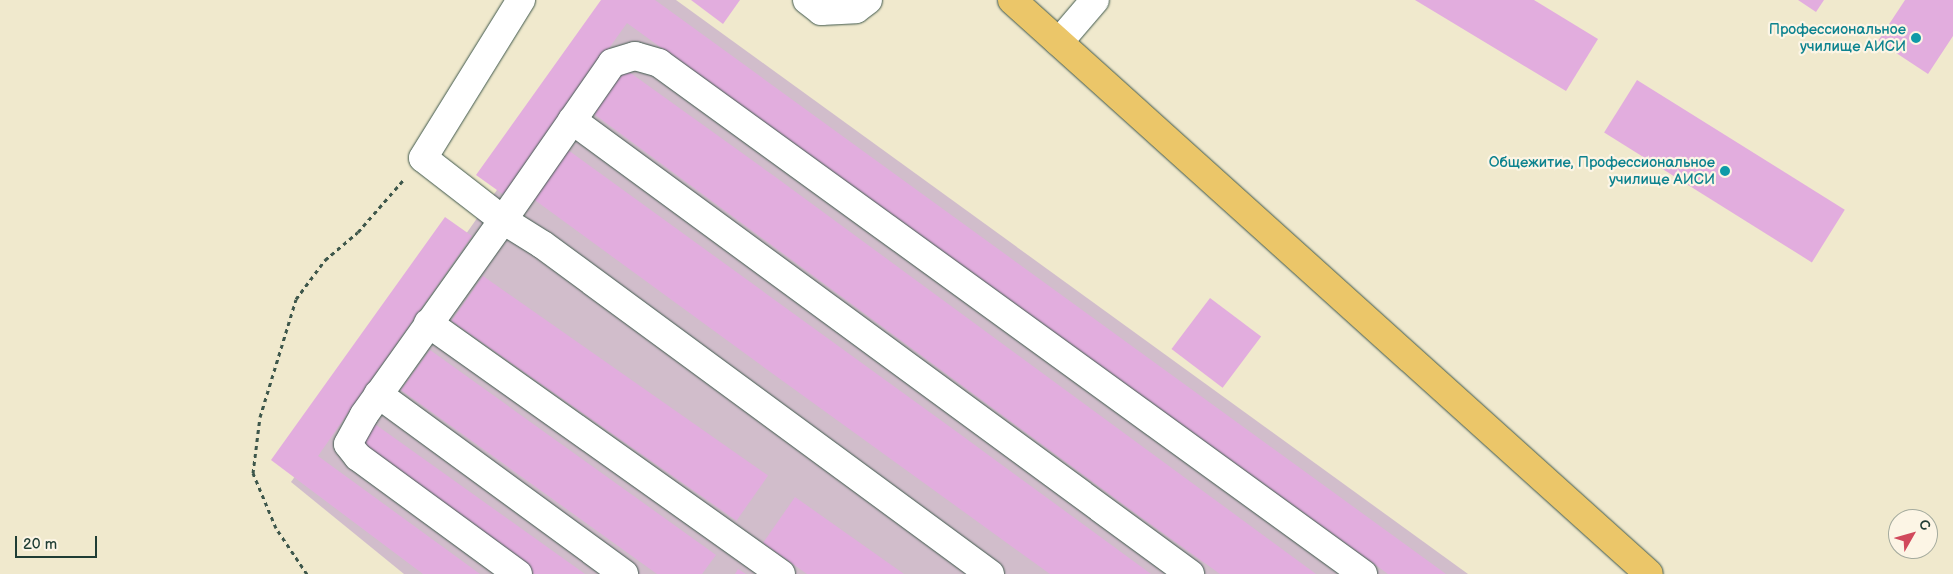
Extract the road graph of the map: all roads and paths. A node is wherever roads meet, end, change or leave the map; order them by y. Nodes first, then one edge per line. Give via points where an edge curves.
1 (522, 0) edge
2 (807, 0) edge
3 (868, 0) edge
4 (1012, 0) edge
5 (1094, 0) edge
6 (1059, 42) junction
7 (572, 120) junction
8 (423, 158) junction
9 (503, 220) junction
10 (428, 323) junction
11 (378, 394) junction
12 (306, 573) edge
13 (518, 574) edge
14 (624, 574) edge
15 (781, 574) edge
16 (990, 574) edge
17 (1190, 574) edge
18 (1363, 574) edge
19 (1649, 574) edge

1 - 8 lane
2 - 3 lane via 821,11 856,9
4 - 6 main road
5 - 6 lane
6 - 19 main road
7 - 9 lane
7 - 17 lane
7 - 18 lane via 612,62 635,56 659,63
8 - 9 lane
8 - 12 path via 358,232 326,260 296,299 276,355 260,417 253,473 276,528
9 - 10 lane
9 - 16 lane
10 - 11 lane
10 - 15 lane
11 - 13 lane via 351,434 350,449
11 - 14 lane

